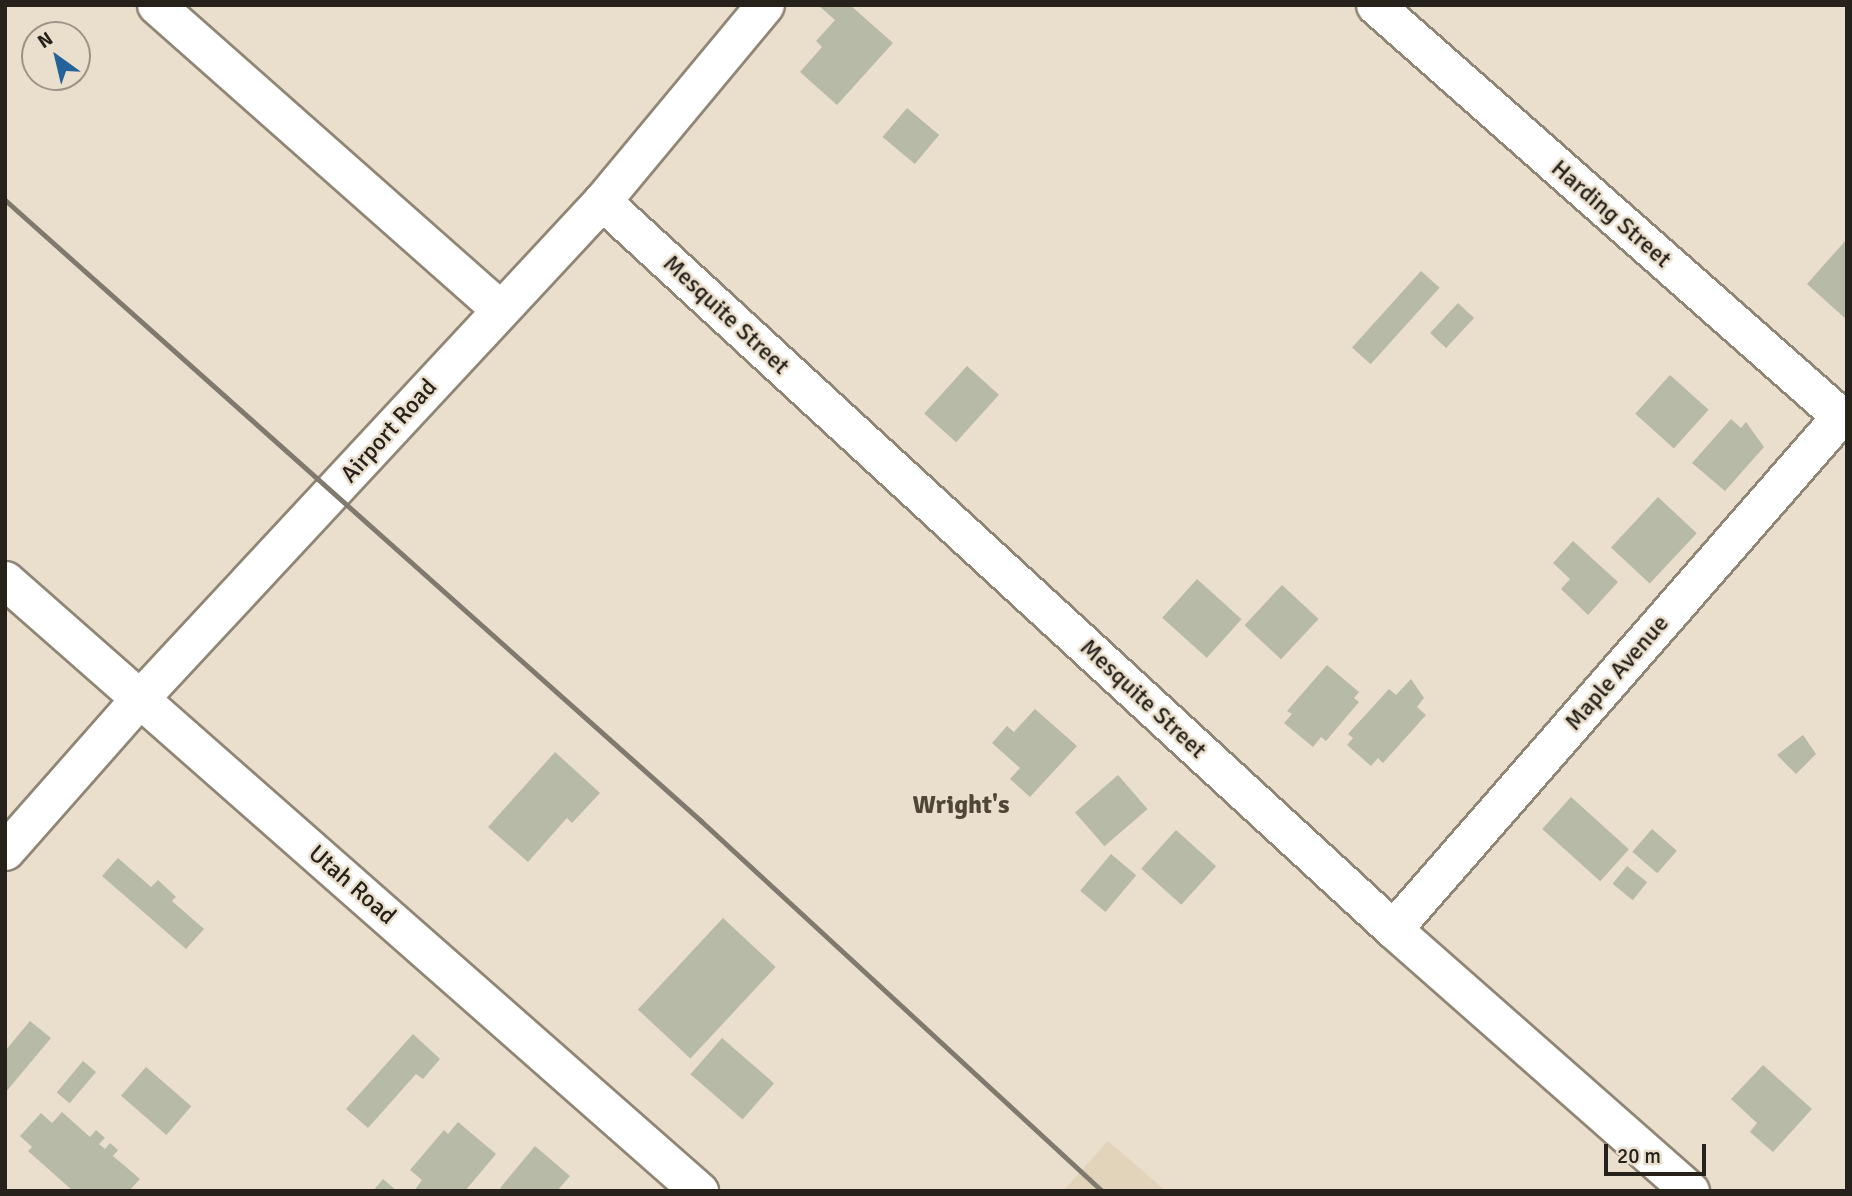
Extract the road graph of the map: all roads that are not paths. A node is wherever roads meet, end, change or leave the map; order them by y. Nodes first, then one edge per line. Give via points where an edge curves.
1 (156, 5) edge
2 (765, 5) edge
3 (1375, 5) edge
4 (602, 201) junction
5 (500, 309) junction
6 (1844, 419) edge
7 (5, 580) edge
8 (140, 698) junction
9 (5, 851) edge
10 (1393, 929) junction
11 (699, 1191) edge
12 (1690, 1191) edge

1 - 5 street
2 - 4 street, Airport Road
3 - 6 street, Harding Street
4 - 5 street, Airport Road
4 - 10 street, Mesquite Street
5 - 8 street, Airport Road
6 - 10 street, Maple Avenue
7 - 8 street, Utah Road
8 - 9 street, Airport Road
8 - 11 street, Utah Road
10 - 12 street, Mesquite Street

